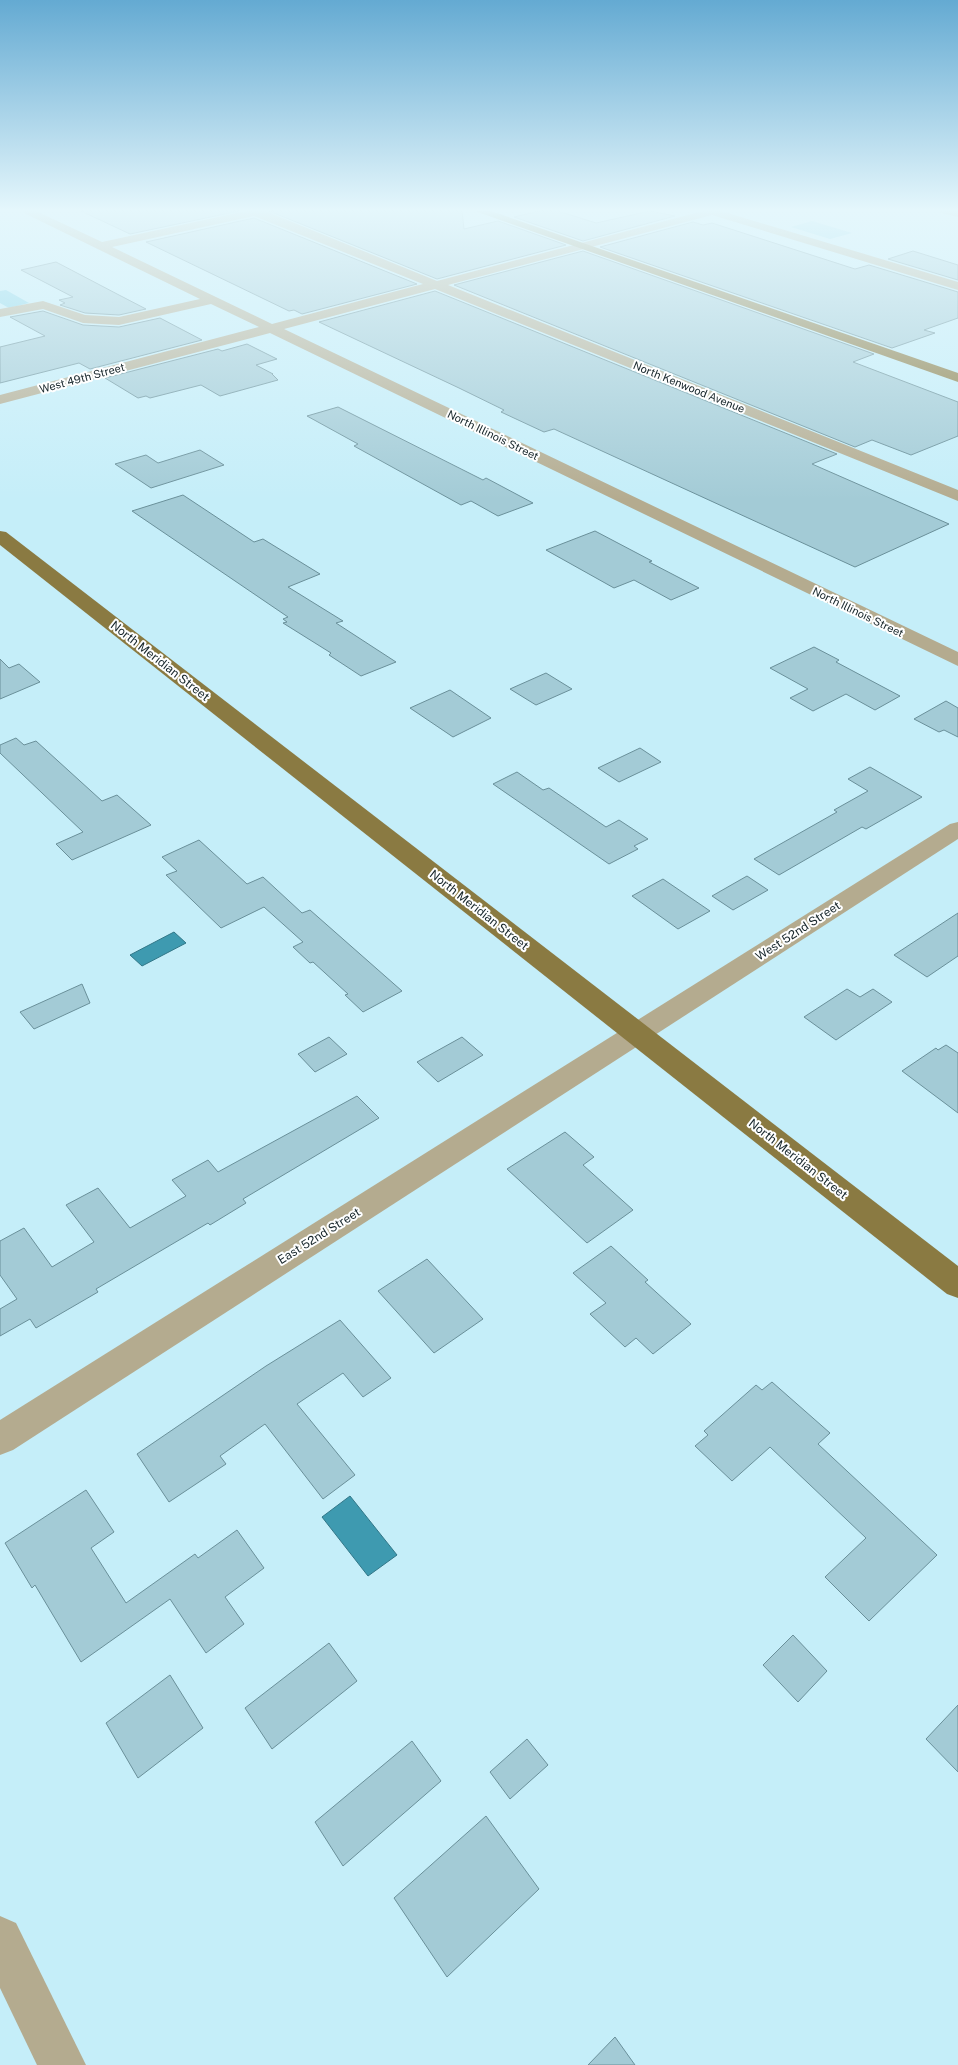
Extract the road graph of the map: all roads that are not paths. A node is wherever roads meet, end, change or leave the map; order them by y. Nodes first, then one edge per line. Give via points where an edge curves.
1 (31, 307) edge
2 (56, 307) edge
3 (183, 307) edge
4 (228, 307) edge
5 (348, 307) edge
6 (494, 307) edge
7 (756, 307) edge
8 (0, 313) edge
9 (270, 328) junction
10 (958, 378) edge
11 (0, 400) edge
12 (958, 496) edge
13 (0, 536) edge
14 (958, 660) edge
15 (958, 829) edge
16 (637, 1033) junction
17 (958, 1284) edge
18 (0, 1439) edge
19 (0, 1939) edge
20 (62, 2065) edge

1 - 8 street
2 - 3 street via 82,319 119,321
4 - 9 street, North Illinois Street
5 - 9 street, West 49th Street
6 - 12 street, North Kenwood Avenue
7 - 10 main road
9 - 11 street, West 49th Street
9 - 14 street, North Illinois Street
13 - 16 main road, North Meridian Street
15 - 16 street, West 52nd Street
16 - 17 main road, North Meridian Street
16 - 18 street, East 52nd Street
19 - 20 street

